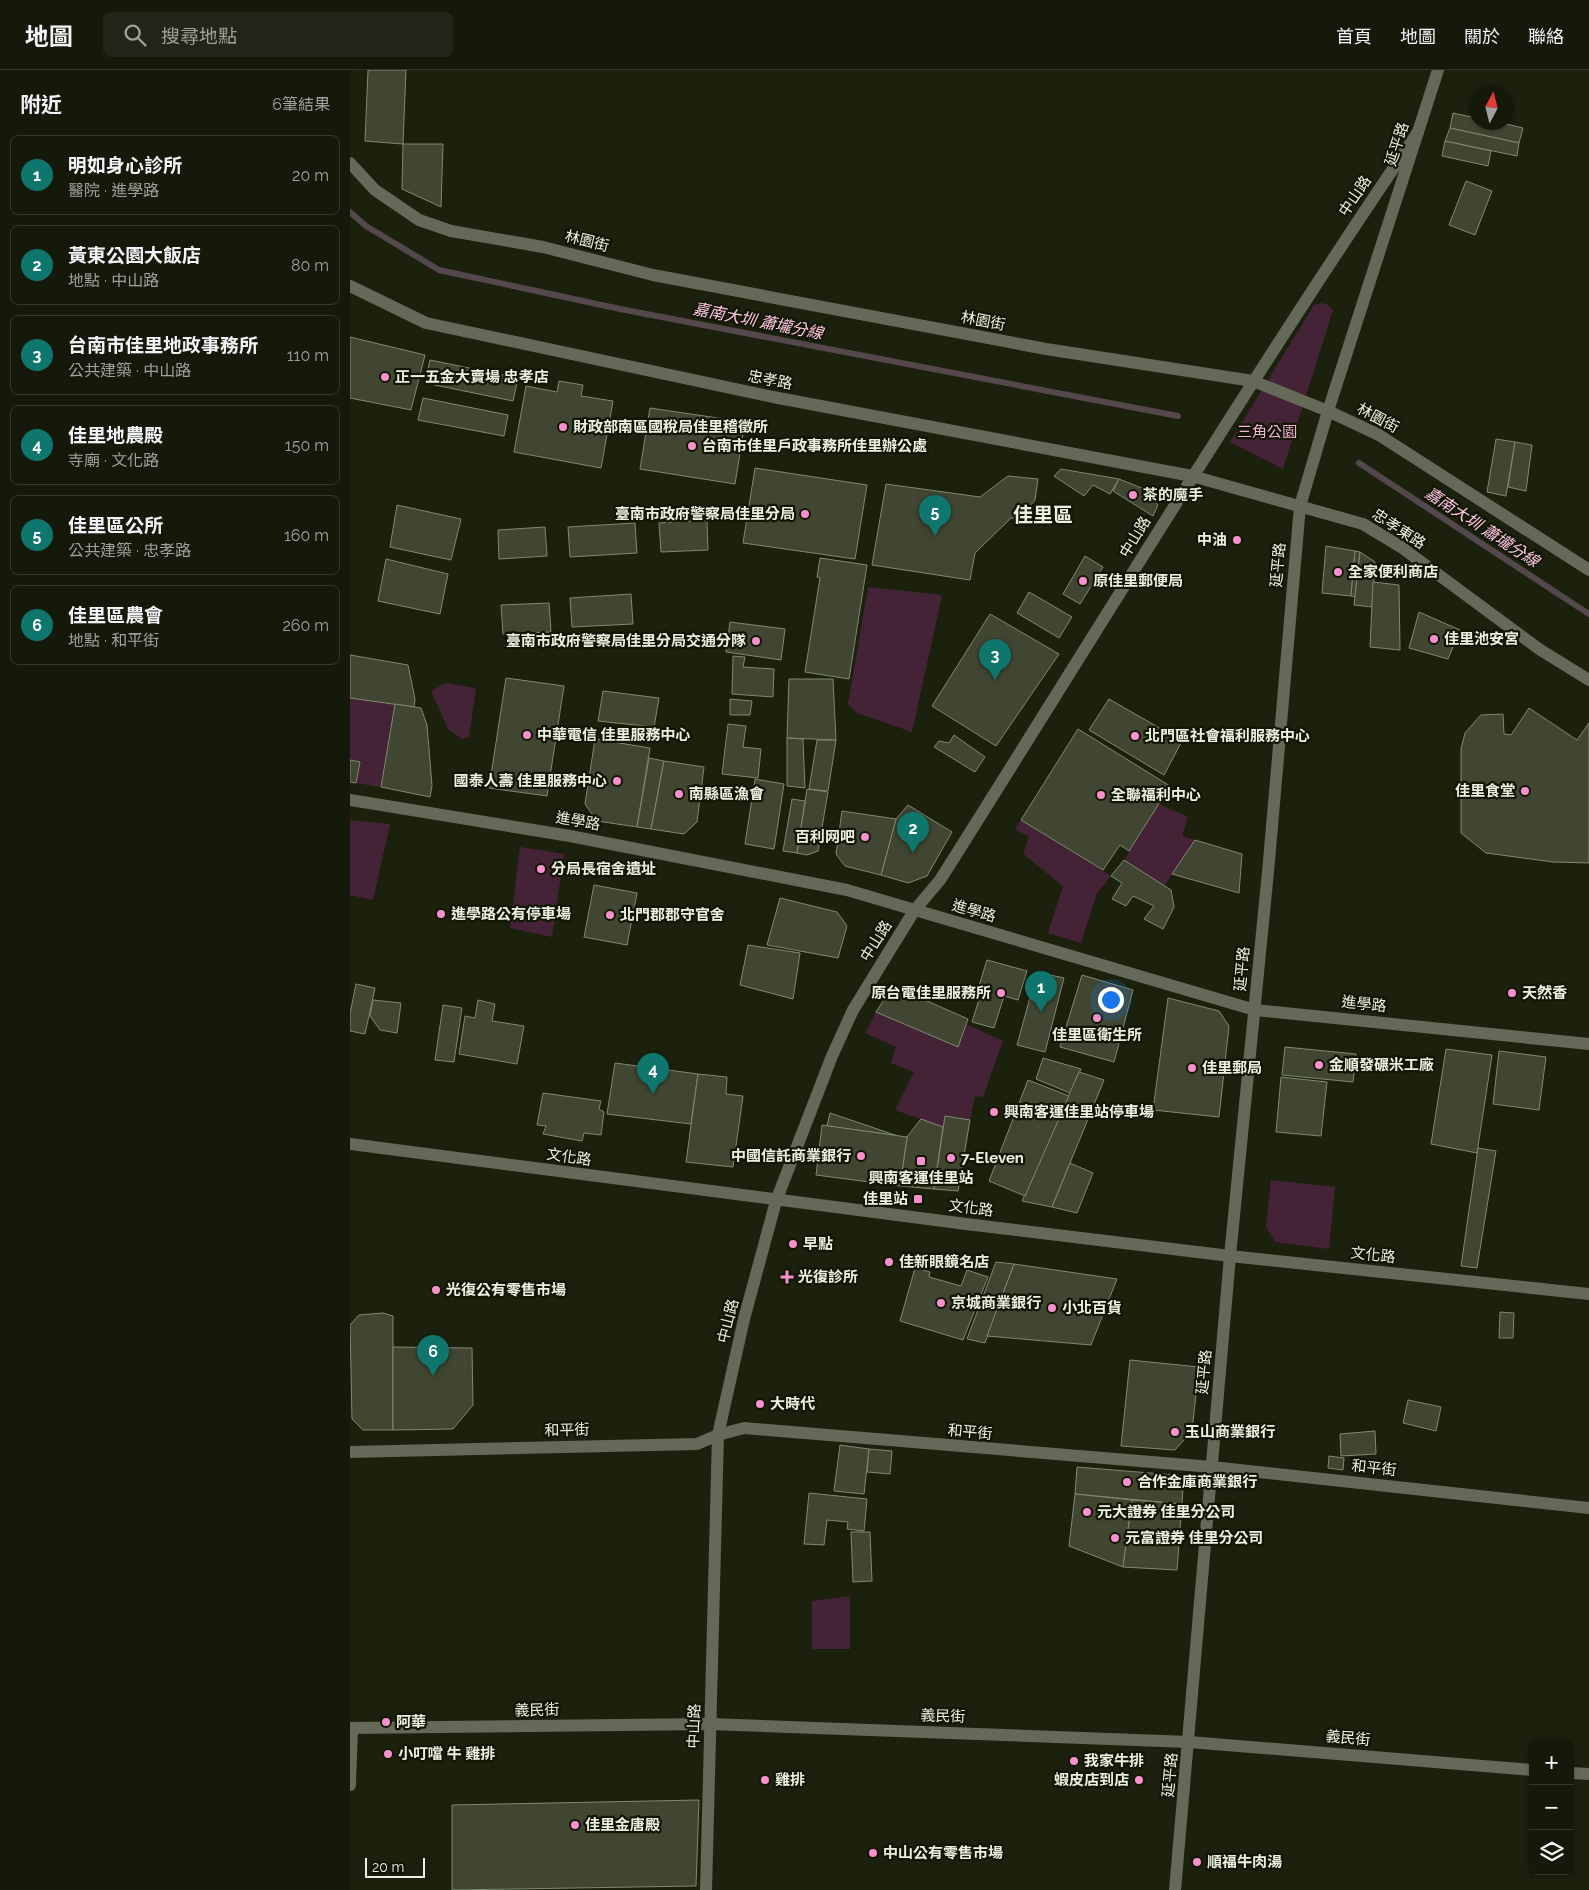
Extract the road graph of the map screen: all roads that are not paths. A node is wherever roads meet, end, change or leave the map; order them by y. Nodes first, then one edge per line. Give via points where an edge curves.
1 (1438, 70) edge
2 (1418, 132) junction
3 (350, 163) edge
4 (350, 286) edge
5 (1253, 381) junction
6 (1328, 411) junction
7 (1192, 476) junction
8 (1300, 506) junction
9 (1589, 570) edge
10 (1589, 680) edge
11 (350, 800) edge
12 (914, 911) junction
13 (1255, 1010) junction
14 (1589, 1044) edge
15 (350, 1144) edge
16 (776, 1201) junction
17 (1230, 1256) junction
18 (1589, 1294) edge
19 (718, 1435) junction
20 (350, 1452) edge
21 (1212, 1467) junction
22 (1589, 1508) edge
23 (710, 1724) junction
24 (351, 1728) edge
25 (1189, 1742) junction
26 (1529, 1770) edge
27 (1574, 1773) edge
28 (1589, 1774) edge
29 (350, 1786) edge
30 (706, 1890) edge
31 (1175, 1890) edge

1 - 2 street, 延平路
2 - 5 street, 中山路
2 - 6 street, 延平路
3 - 5 street, 林園街 via 375,190 419,220 451,231 543,246 653,275 1046,349
4 - 7 street, 忠孝路 via 426,323 773,397
5 - 6 street, 林園街
5 - 7 street, 中山路
6 - 8 street, 延平路
6 - 9 street, 林園街 via 1379,435
7 - 8 street, 忠孝東路
7 - 12 street, 中山路 via 940,880
8 - 10 street, 忠孝東路 via 1362,524
8 - 13 street, 延平路
11 - 12 street, 進學路 via 701,860 847,890
12 - 13 street, 進學路
12 - 16 street, 中山路 via 853,1010
13 - 14 street, 進學路
13 - 17 street, 延平路
15 - 16 street, 文化路
16 - 17 street, 文化路
16 - 19 street, 中山路 via 744,1319
17 - 18 street, 文化路
17 - 21 street, 延平路
19 - 20 street, 和平街 via 697,1444
19 - 21 street, 和平街 via 744,1428
19 - 23 street, 中山路
21 - 22 street, 和平街
21 - 25 street, 延平路
23 - 24 street, 義民街
23 - 25 street, 義民街
23 - 30 street, 中山路
24 - 29 street
25 - 26 street, 義民街
25 - 31 street, 延平路
27 - 28 street

